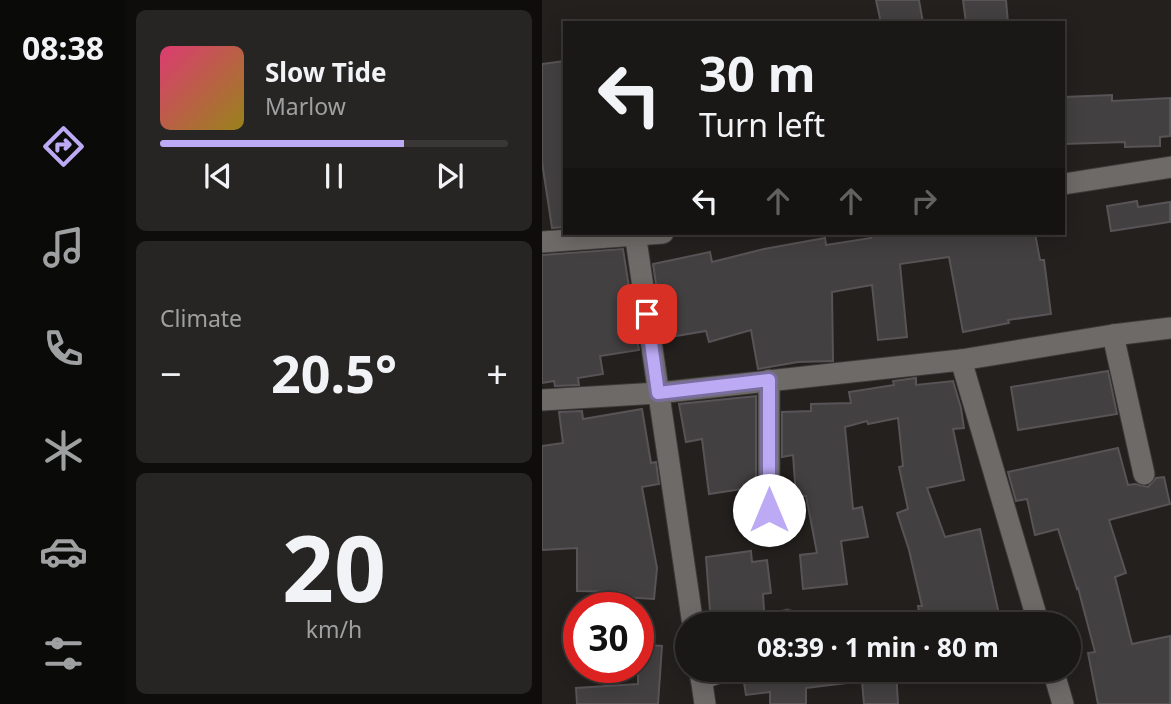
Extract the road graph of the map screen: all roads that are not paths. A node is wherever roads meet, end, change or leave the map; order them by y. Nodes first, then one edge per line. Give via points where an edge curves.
1 (1170, 167) edge
2 (1065, 184) edge
3 (623, 235) edge
4 (635, 235) edge
5 (542, 242) edge
6 (1170, 328) edge
7 (1113, 335) junction
8 (961, 360) junction
9 (769, 380) junction
10 (658, 393) junction
11 (542, 400) edge
12 (1144, 474) dead end
13 (769, 536) dead end
14 (691, 612) edge
15 (1036, 612) edge
16 (701, 682) edge
17 (1057, 682) edge
18 (705, 704) edge
19 (1063, 704) edge

1 - 2 street
3 - 5 street
4 - 10 street
6 - 7 street
7 - 8 street
7 - 12 street
8 - 9 street
8 - 15 street
9 - 10 street
9 - 13 street
10 - 11 street
10 - 14 street
16 - 18 street
17 - 19 street

